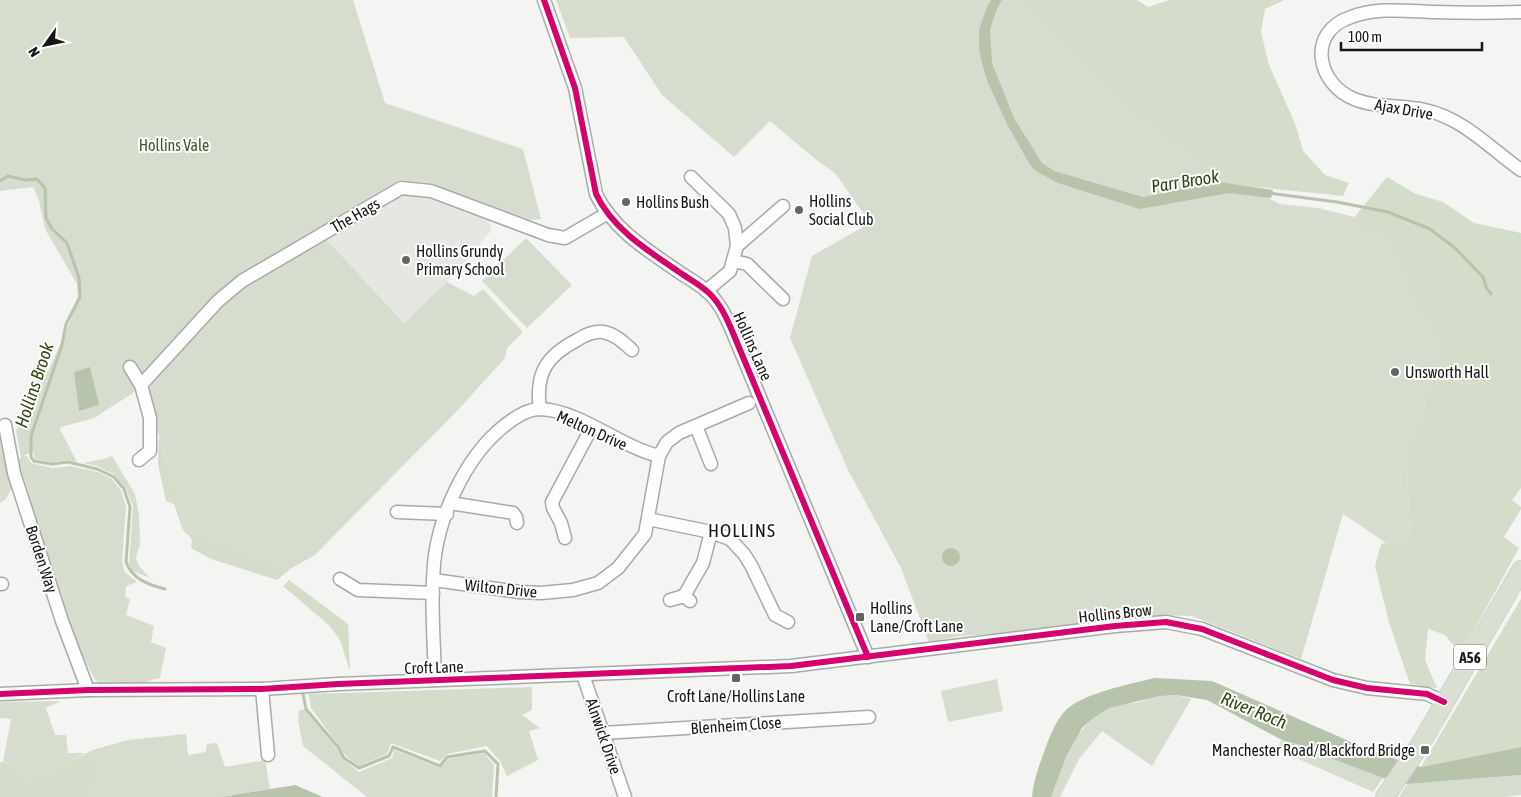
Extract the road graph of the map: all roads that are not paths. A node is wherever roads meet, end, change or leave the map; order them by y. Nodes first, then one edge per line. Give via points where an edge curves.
1 (544, 0) edge
2 (1521, 12) edge
3 (1521, 170) edge
4 (691, 177) dead end
5 (782, 206) dead end
6 (608, 213) junction
7 (737, 246) junction
8 (733, 261) junction
9 (706, 291) junction
10 (783, 299) dead end
11 (632, 350) dead end
12 (130, 367) dead end
13 (141, 385) junction
14 (749, 403) dead end
15 (540, 409) junction
16 (5, 425) dead end
17 (696, 426) junction
18 (592, 427) junction
19 (659, 456) junction
20 (139, 460) dead end
21 (711, 464) dead end
22 (449, 508) junction
23 (397, 512) dead end
24 (648, 518) junction
25 (517, 523) dead end
26 (711, 532) junction
27 (565, 538) dead end
28 (1521, 570) edge
29 (340, 580) dead end
30 (434, 580) junction
31 (433, 593) junction
32 (670, 600) dead end
33 (788, 622) dead end
34 (868, 657) junction
35 (582, 675) junction
36 (435, 680) junction
37 (262, 689) junction
38 (88, 690) junction
39 (0, 694) edge
40 (1444, 702) junction
41 (869, 717) dead end
42 (603, 733) junction
43 (268, 755) dead end
44 (625, 797) edge
45 (1385, 797) edge

1 - 6 street, Hollins Lane via 575,88 596,194
2 - 3 street, Ajax Drive via 1363,13 1338,23 1328,31 1321,44 1326,72 1333,83 1353,99 1426,110 1446,117
4 - 7 street via 729,214
5 - 7 street
6 - 9 street, Hollins Lane via 624,232
6 - 13 street, The Hags via 565,238 548,235 431,191 401,188 242,281 218,301
7 - 8 street
8 - 9 street via 730,271
8 - 10 street via 747,264
9 - 34 street, Hollins Lane via 718,304 733,333
11 - 15 street via 614,336 602,332 584,336 559,350 548,361 541,377
12 - 13 street
13 - 20 street via 150,418 150,451
14 - 17 street
15 - 18 street, Melton Drive via 572,417
15 - 22 street, Melton Drive via 515,419 491,437 470,462
16 - 38 street, Borden Way via 14,474
17 - 19 street via 667,442
17 - 21 street
18 - 19 street, Melton Drive via 635,449
18 - 27 street via 547,506 561,523
19 - 24 street, Wilton Drive
22 - 23 street
22 - 25 street via 513,513
22 - 30 street, Melton Drive via 437,545
24 - 26 street
24 - 30 street, Wilton Drive via 645,534 627,559 608,577 586,587 544,593 518,592
26 - 32 street via 703,563 687,599
26 - 33 street via 736,544 775,615
28 - 40 highway, A56
29 - 31 street via 358,590
30 - 31 street, Melton Drive
31 - 36 street, Melton Drive
34 - 35 street, Croft Lane via 791,666
34 - 40 street, Hollins Brow via 1166,622 1202,629 1334,680 1367,688 1427,694
35 - 36 street, Croft Lane
35 - 42 street, Alnwick Drive
36 - 37 street, Croft Lane
37 - 38 street, Croft Lane
37 - 43 street
38 - 39 street, Croft Lane
40 - 45 highway, A56
41 - 42 street, Blenheim Close
42 - 44 street, Alnwick Drive

